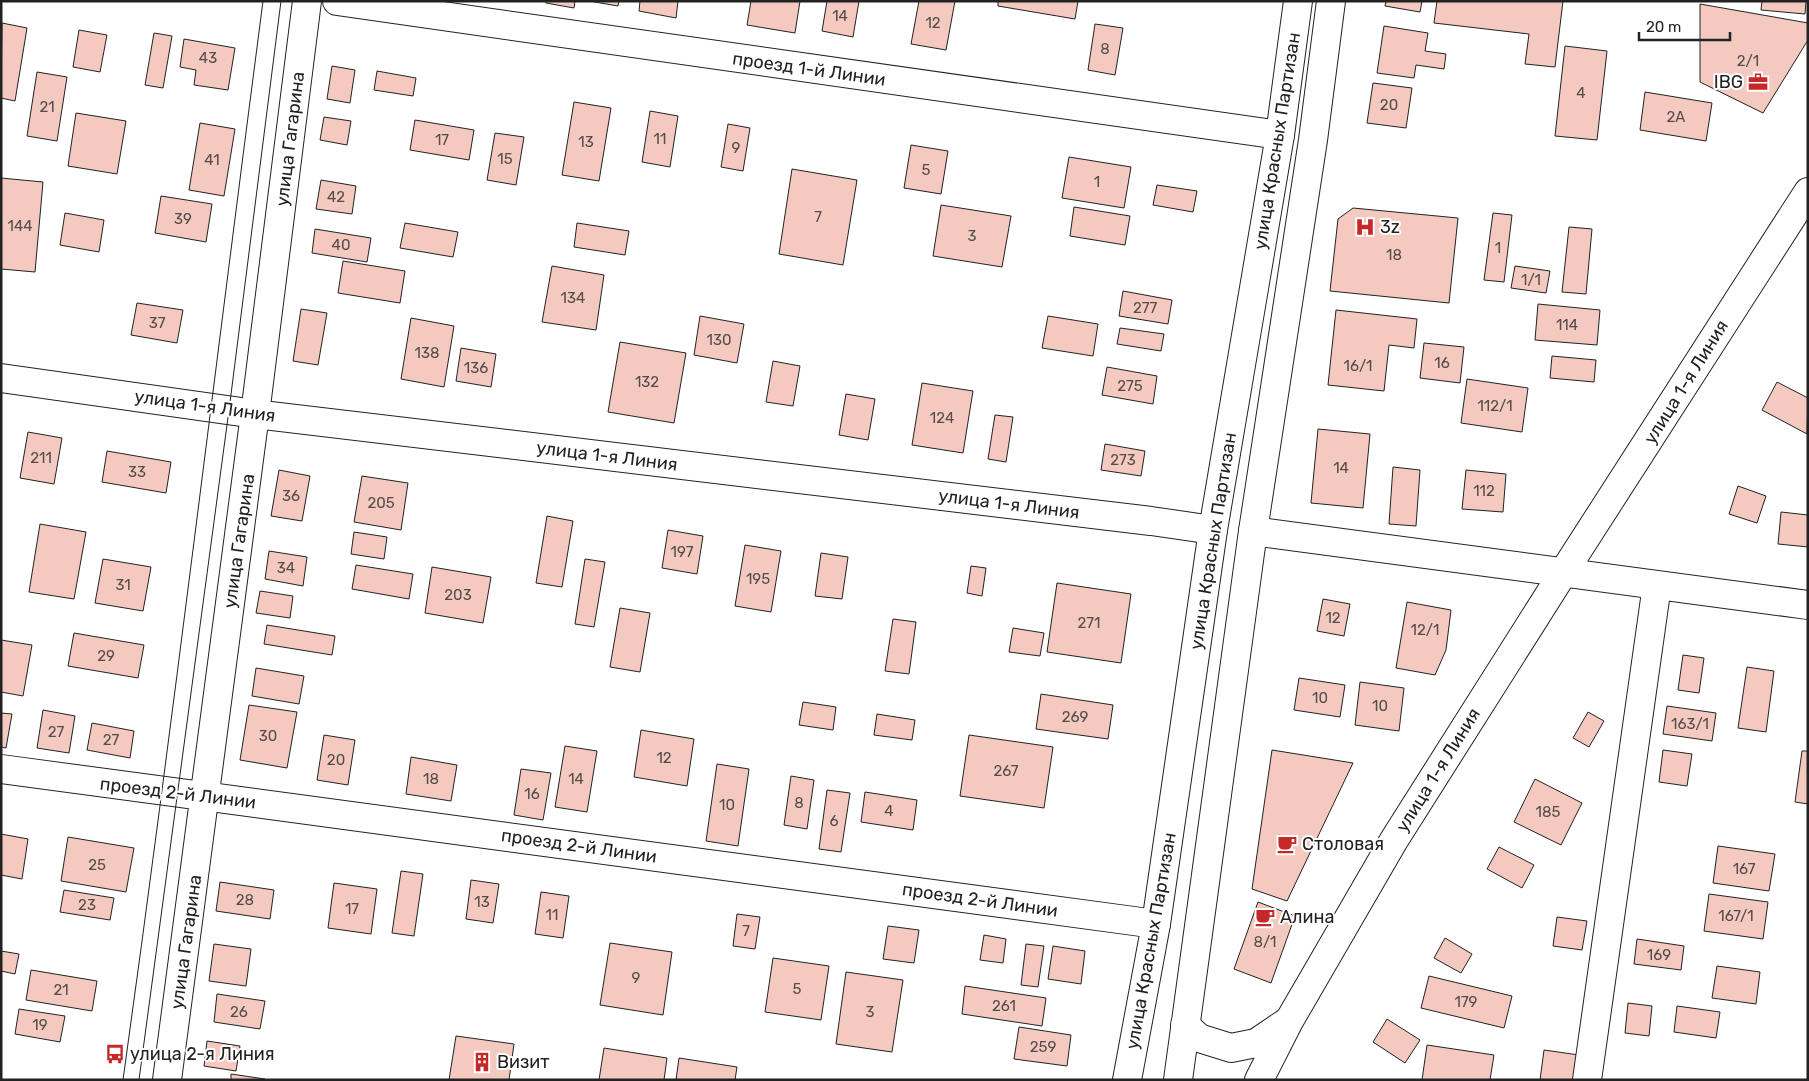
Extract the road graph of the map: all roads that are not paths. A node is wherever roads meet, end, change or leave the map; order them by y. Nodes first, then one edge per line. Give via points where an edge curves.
1 (307, 1) edge
2 (338, 1) edge
3 (1298, 1) edge
4 (1331, 1) edge
5 (1280, 135) junction
6 (1808, 192) edge
7 (1, 378) edge
8 (255, 414) junction
9 (1213, 530) junction
10 (1253, 532) junction
11 (1563, 573) junction
12 (1657, 585) junction
13 (1808, 605) edge
14 (1, 770) edge
15 (205, 796) junction
16 (1156, 924) junction
17 (1289, 1021) junction
18 (1184, 1025) junction
19 (1127, 1077) edge
20 (167, 1080) edge
21 (1178, 1080) edge
22 (1259, 1080) edge
23 (1587, 1080) edge

1 - 8 main road, улица Гагарина
2 - 5 main road, проезд 1-й Линии
3 - 5 main road, улица Красных Партизан
4 - 10 main road, улица Красных Партизан
5 - 9 main road, улица Красных Партизан
6 - 11 main road, улица 1-я Линия
7 - 8 main road, улица 1-я Линия
8 - 9 main road, улица 1-я Линия
8 - 15 main road, улица Гагарина
9 - 16 main road, улица Красных Партизан
10 - 11 main road
10 - 18 main road, улица Красных Партизан
11 - 12 main road
11 - 17 main road, улица 1-я Линия via 1394,840
12 - 13 main road
12 - 23 main road
14 - 15 main road, проезд 2-й Линии
15 - 16 main road, проезд 2-й Линии
15 - 20 main road, улица Гагарина
16 - 19 main road, улица Красных Партизан
17 - 18 main road, улица 1-я Линия via 1256,1043 1231,1048 1199,1038
17 - 22 main road, улица 1-я Линия
18 - 21 main road, улица Красных Партизан

